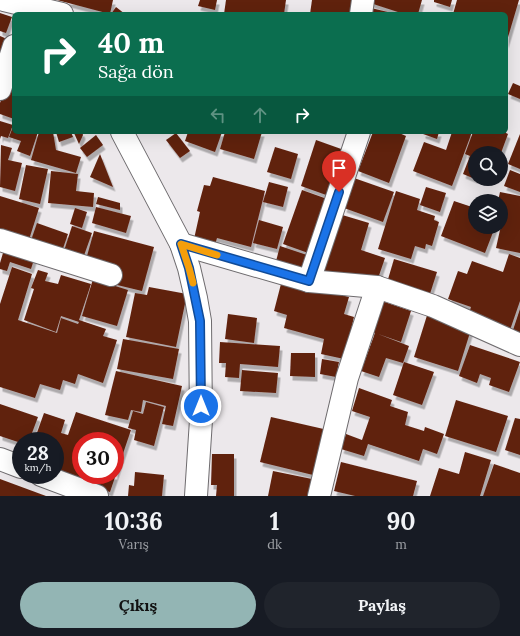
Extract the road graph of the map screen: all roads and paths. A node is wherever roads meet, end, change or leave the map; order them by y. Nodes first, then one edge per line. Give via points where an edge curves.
1 (4, 0) edge
2 (363, 0) edge
3 (26, 10) edge
4 (44, 12) edge
5 (361, 12) edge
6 (12, 52) edge
7 (0, 89) edge
8 (123, 134) edge
9 (358, 134) edge
10 (0, 240) edge
11 (181, 244) junction
12 (111, 275) dead end
13 (309, 281) junction
14 (377, 287) junction
15 (520, 344) edge
16 (0, 459) edge
17 (12, 464) edge
18 (64, 484) edge
19 (97, 496) edge
20 (196, 496) edge
21 (319, 496) edge

1 - 3 street
2 - 5 street
3 - 4 street
6 - 7 street
8 - 11 street
9 - 13 street
10 - 12 street
11 - 13 street
11 - 20 street via 189,268 200,321 201,420
13 - 14 street
14 - 15 street via 432,306
14 - 21 street via 347,378
16 - 17 street
18 - 19 street

